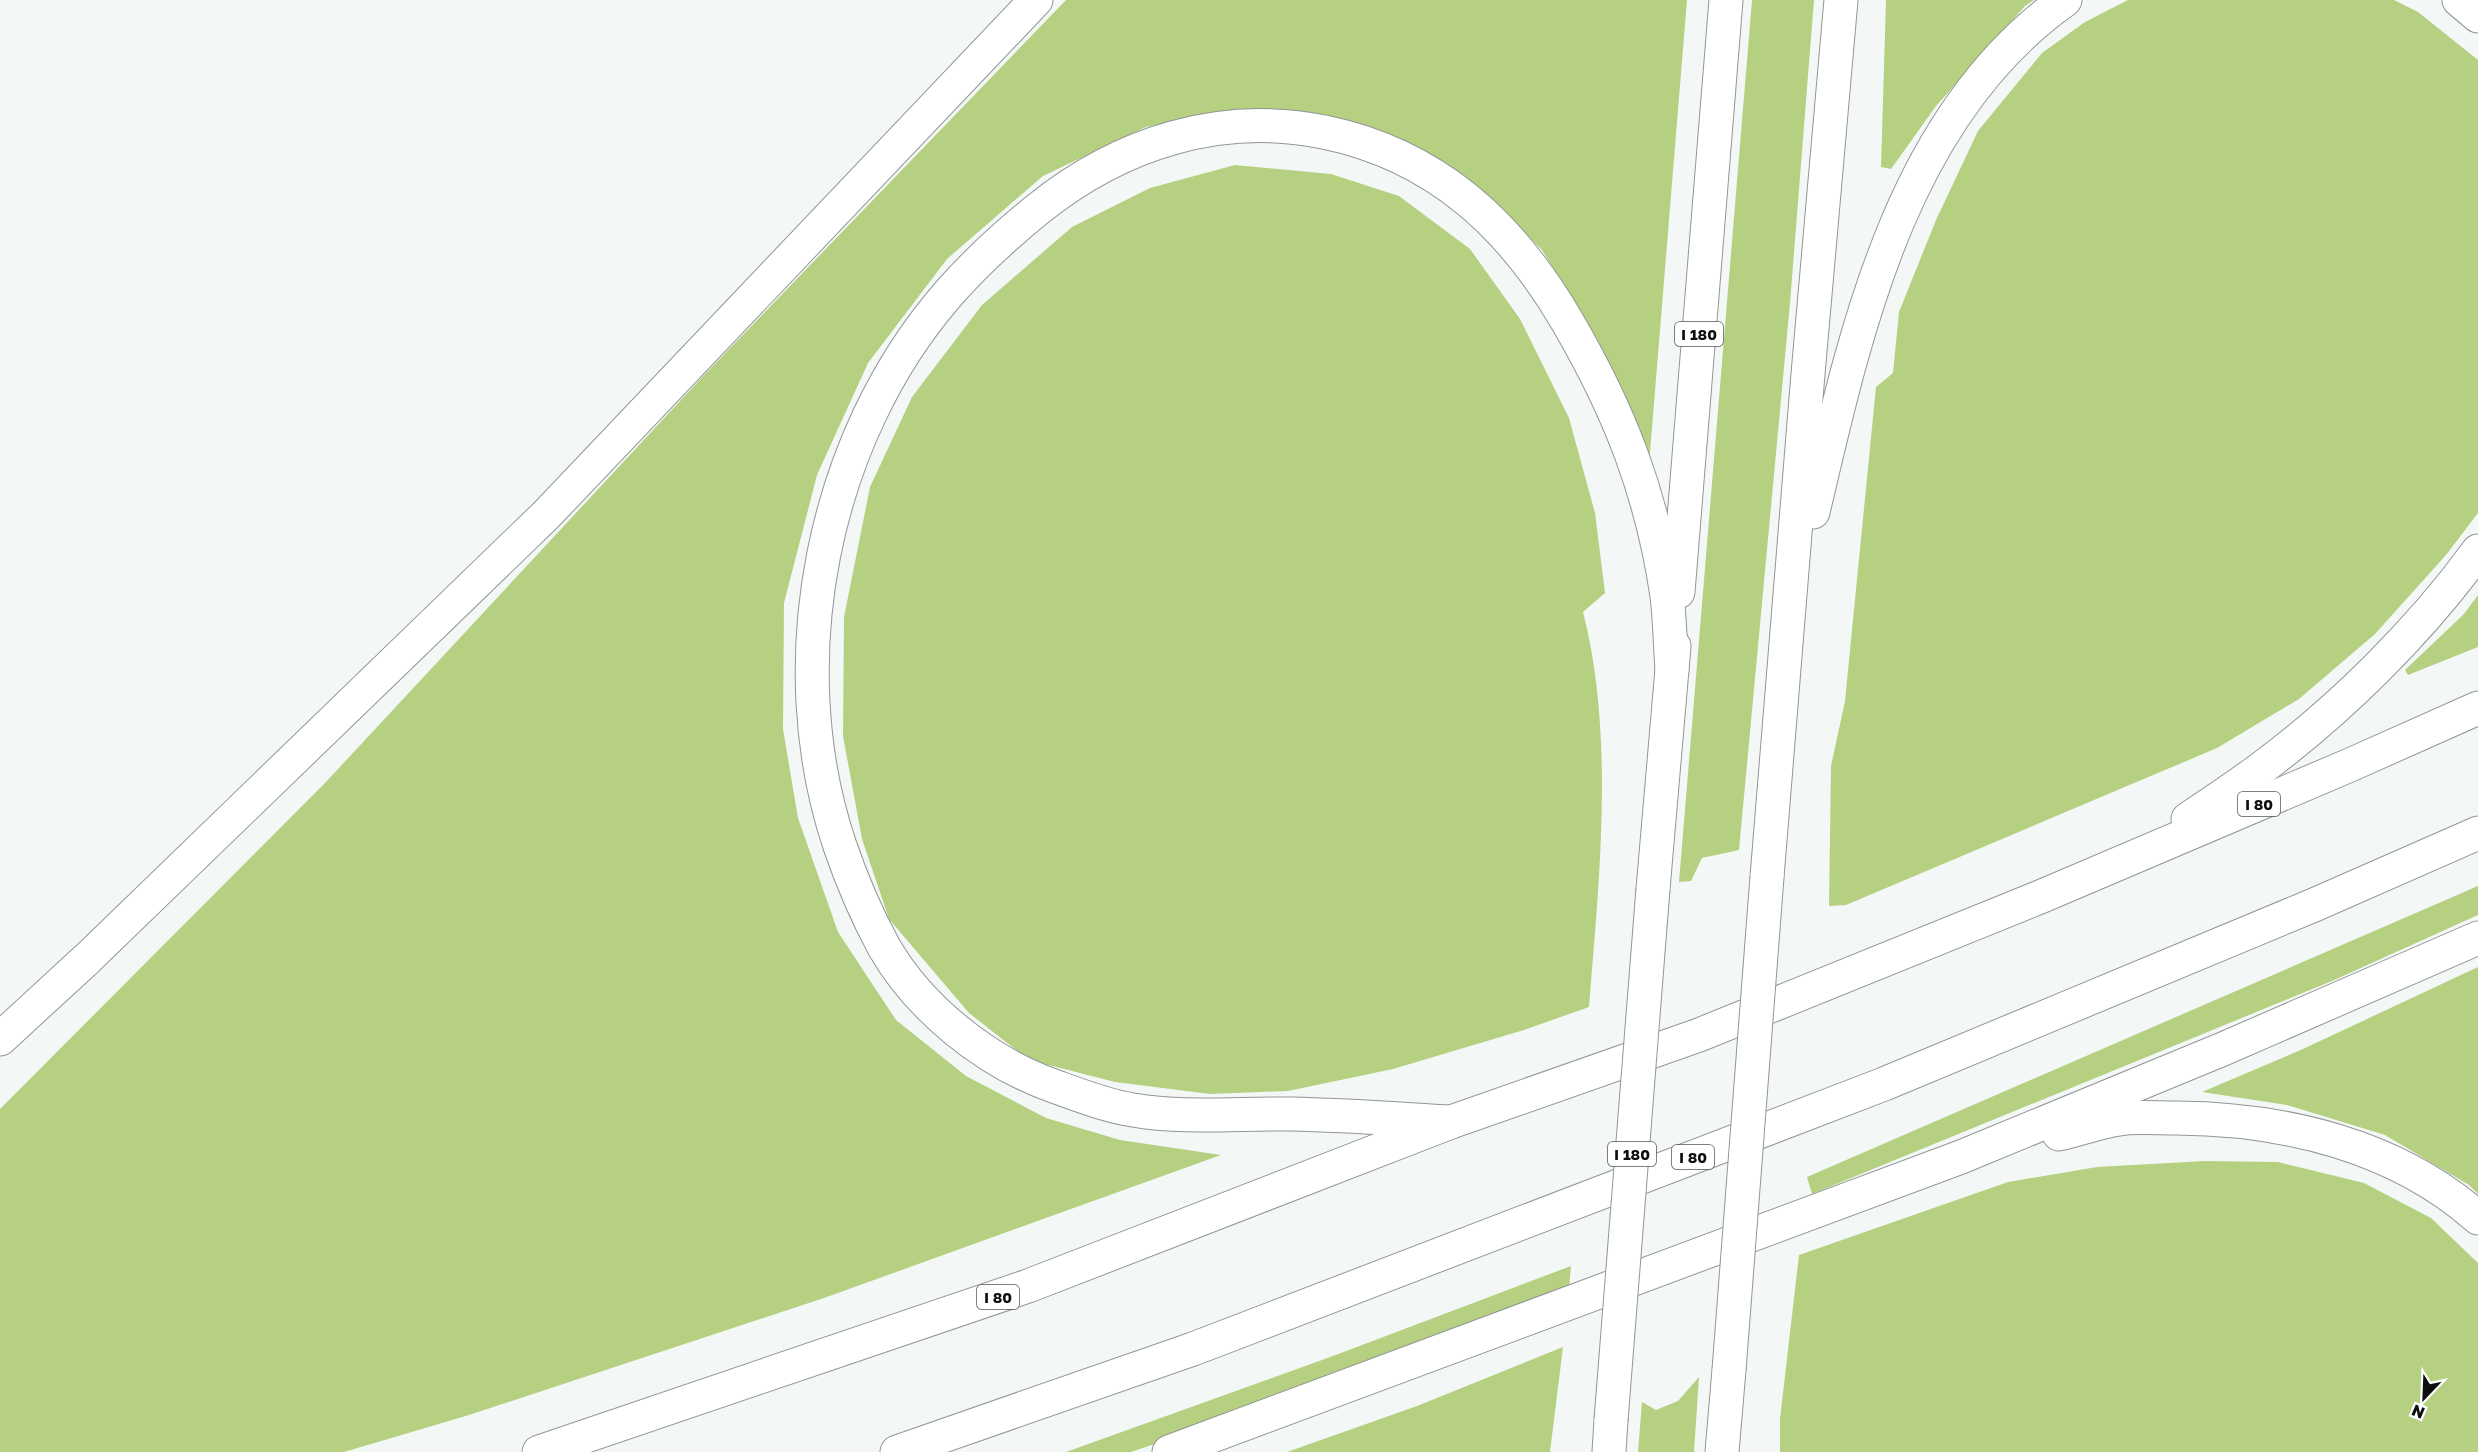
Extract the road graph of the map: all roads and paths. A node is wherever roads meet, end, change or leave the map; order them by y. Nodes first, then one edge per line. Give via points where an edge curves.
1 (1036, 0) edge
2 (1726, 0) edge
3 (1841, 0) edge
4 (2065, 0) edge
5 (2459, 0) edge
6 (2478, 16) edge
7 (2478, 551) edge
8 (1786, 652) junction
9 (1672, 669) junction
10 (2478, 708) edge
11 (2478, 833) edge
12 (2040, 897) junction
13 (2478, 938) edge
14 (0, 1039) edge
15 (1451, 1122) junction
16 (1961, 1157) junction
17 (2478, 1218) edge
18 (1267, 1416) junction
19 (539, 1452) edge
20 (897, 1452) edge
21 (1169, 1452) edge
22 (1210, 1452) edge
23 (1609, 1452) edge
24 (1722, 1452) edge

1 - 14 highway via 546,515
2 - 9 highway, I 180
3 - 8 highway
4 - 8 highway via 2001,57 1955,114 1917,177 1884,252 1841,390
5 - 6 highway
7 - 12 highway via 2425,616 2342,701 2260,770 2187,820
8 - 24 highway, bridge
9 - 15 highway via 1668,600 1655,530 1635,461 1600,378 1546,285 1486,214 1448,184 1406,159 1349,137 1301,128 1229,126 1168,138 1123,154 1064,189 996,243 945,297 902,357 866,422 839,492 819,576 812,662 817,748 832,821 856,891 887,952 925,1001 961,1035 1002,1063 1047,1084 1131,1110
9 - 23 highway, I 180, bridge
10 - 12 highway, I 80
11 - 20 highway, I 80 via 2314,906 1884,1084 1193,1349
12 - 15 highway, I 80 via 1699,1035
13 - 16 highway
15 - 19 highway, I 80 via 1028,1286
16 - 17 highway via 2126,1118 2222,1119 2293,1129 2351,1145 2404,1166 2454,1197
16 - 18 highway
18 - 21 highway
18 - 22 highway

